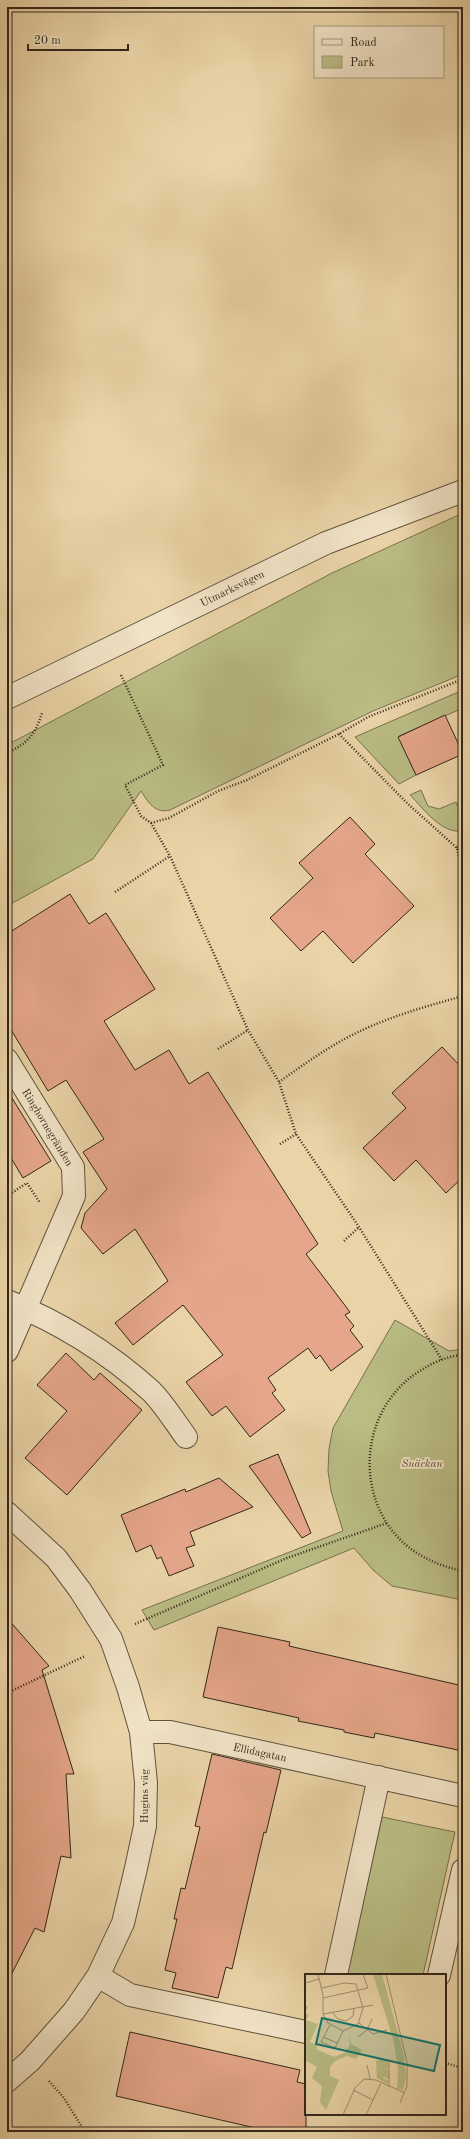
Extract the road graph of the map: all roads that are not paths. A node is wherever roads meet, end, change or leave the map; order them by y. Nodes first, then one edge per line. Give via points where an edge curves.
1 (463, 491) edge
2 (7, 698) edge
3 (7, 1060) edge
4 (17, 1305) edge
5 (7, 1351) edge
6 (186, 1437) dead end
7 (7, 1513) edge
8 (141, 1732) junction
9 (379, 1777) junction
10 (463, 1796) edge
11 (463, 1870) edge
12 (336, 1974) edge
13 (439, 1974) edge
14 (98, 1976) junction
15 (305, 2032) edge
16 (7, 2081) edge

1 - 2 street, Utmarksvägen via 326,543
3 - 4 street, Ringhornegränden via 73,1167 74,1196
4 - 5 street, Ringhornegränden
4 - 6 street via 100,1350 152,1392
7 - 8 street, Hugins väg via 56,1558 111,1639
8 - 9 street, Ellidagatan via 170,1732
8 - 14 street, Hugins väg via 146,1783 145,1826 123,1923
9 - 10 street, Ellidagatan
9 - 12 street
11 - 13 street
14 - 15 street via 130,1995
14 - 16 street, Hugins väg via 70,2017 30,2061

